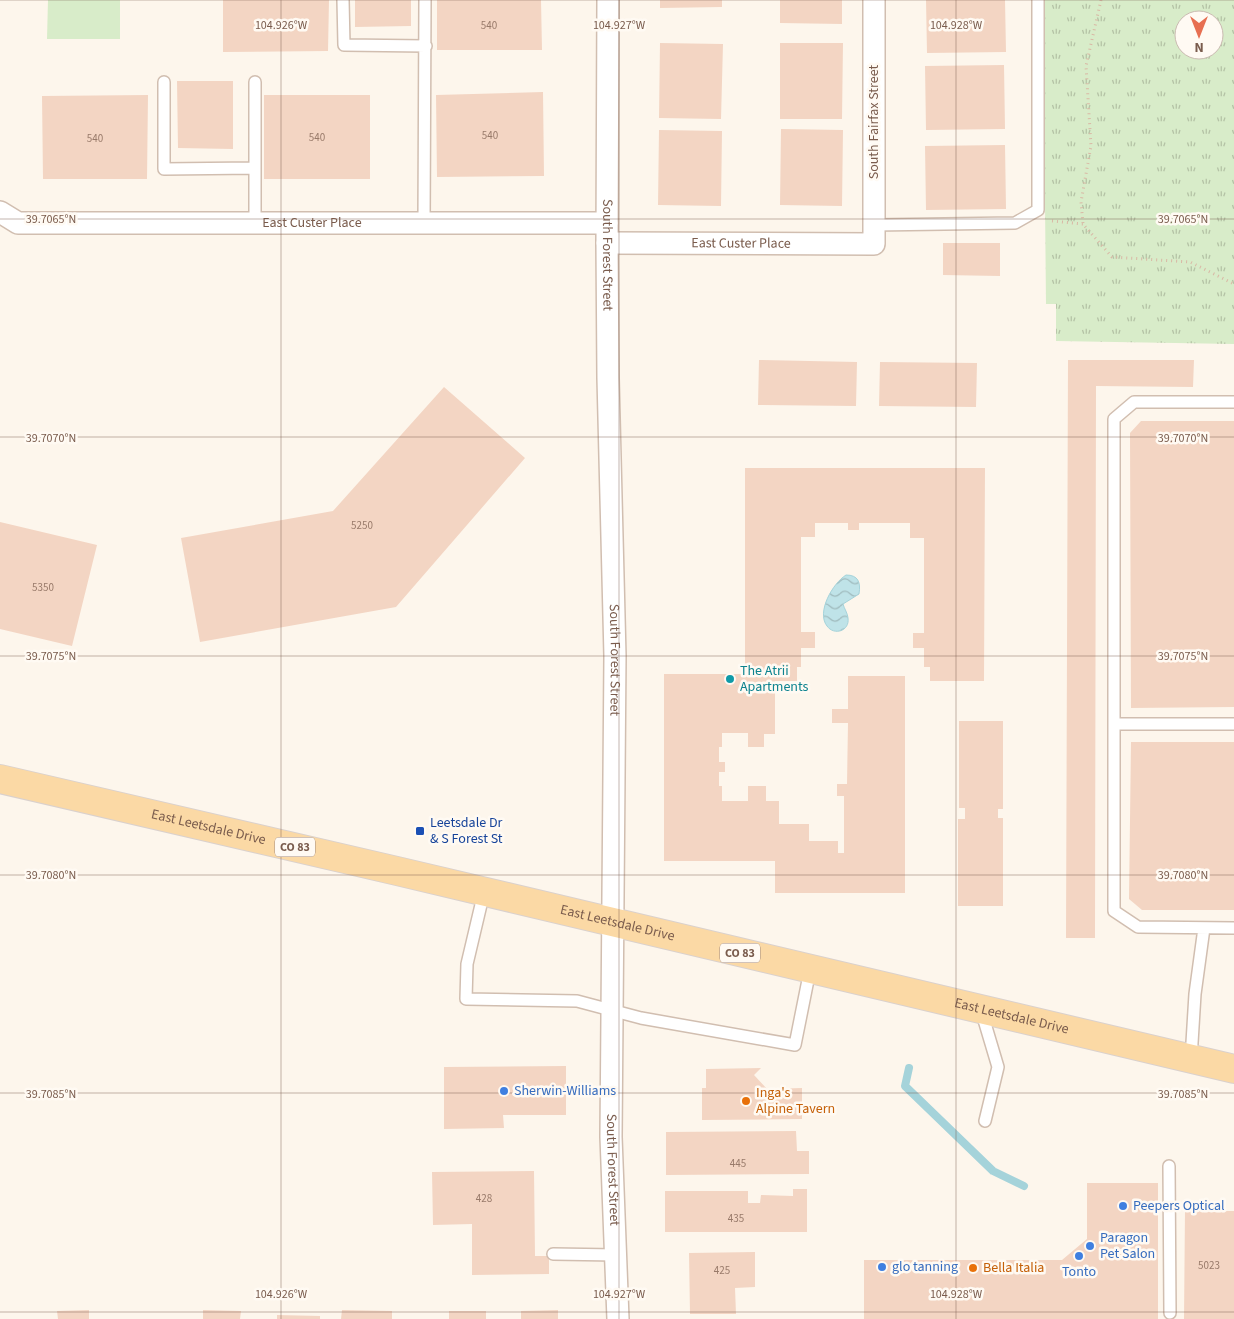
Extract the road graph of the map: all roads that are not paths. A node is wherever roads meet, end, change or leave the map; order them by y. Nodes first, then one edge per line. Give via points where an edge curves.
1 (343, 0) edge
2 (425, 0) edge
3 (608, 0) edge
4 (874, 0) edge
5 (1038, 0) edge
6 (426, 46) junction
7 (164, 82) dead end
8 (255, 82) dead end
9 (255, 168) junction
10 (9, 217) edge
11 (255, 223) junction
12 (424, 223) junction
13 (607, 233) junction
14 (874, 234) junction
15 (1234, 402) edge
16 (1114, 724) junction
17 (1234, 724) edge
18 (0, 779) edge
19 (484, 892) junction
20 (614, 923) junction
21 (1204, 928) junction
22 (1234, 928) edge
23 (810, 970) junction
24 (612, 1010) junction
25 (981, 1010) junction
26 (1191, 1059) junction
27 (1234, 1069) edge
28 (985, 1121) dead end
29 (1170, 1166) dead end
30 (553, 1254) dead end
31 (616, 1255) junction
32 (1170, 1313) dead end
33 (618, 1319) edge

1 - 6 lane via 344,45
2 - 6 lane
3 - 13 street, South Forest Street
4 - 14 street, South Fairfax Street
5 - 14 lane via 1038,210 1015,223
6 - 12 lane
7 - 9 lane via 164,169
8 - 9 lane
9 - 11 lane
10 - 11 street, East Custer Place
11 - 12 street, East Custer Place
12 - 13 street, East Custer Place
13 - 14 street, East Custer Place
13 - 20 street, South Forest Street via 615,656
15 - 16 lane via 1134,402 1114,419
16 - 17 lane
16 - 21 lane via 1114,912 1138,927
18 - 19 main road, East Leetsdale Drive / CO 83
19 - 20 main road, East Leetsdale Drive / CO 83
19 - 24 lane via 466,964 466,999 577,1001
20 - 23 main road, East Leetsdale Drive / CO 83
20 - 24 street, South Forest Street
21 - 22 lane
21 - 26 lane
23 - 24 lane via 794,1045
23 - 25 main road, East Leetsdale Drive / CO 83
24 - 31 street, South Forest Street via 611,1137
25 - 26 main road, East Leetsdale Drive / CO 83
25 - 28 lane via 998,1067
26 - 27 main road, East Leetsdale Drive / CO 83
29 - 32 lane
30 - 31 lane
31 - 33 street, South Forest Street

